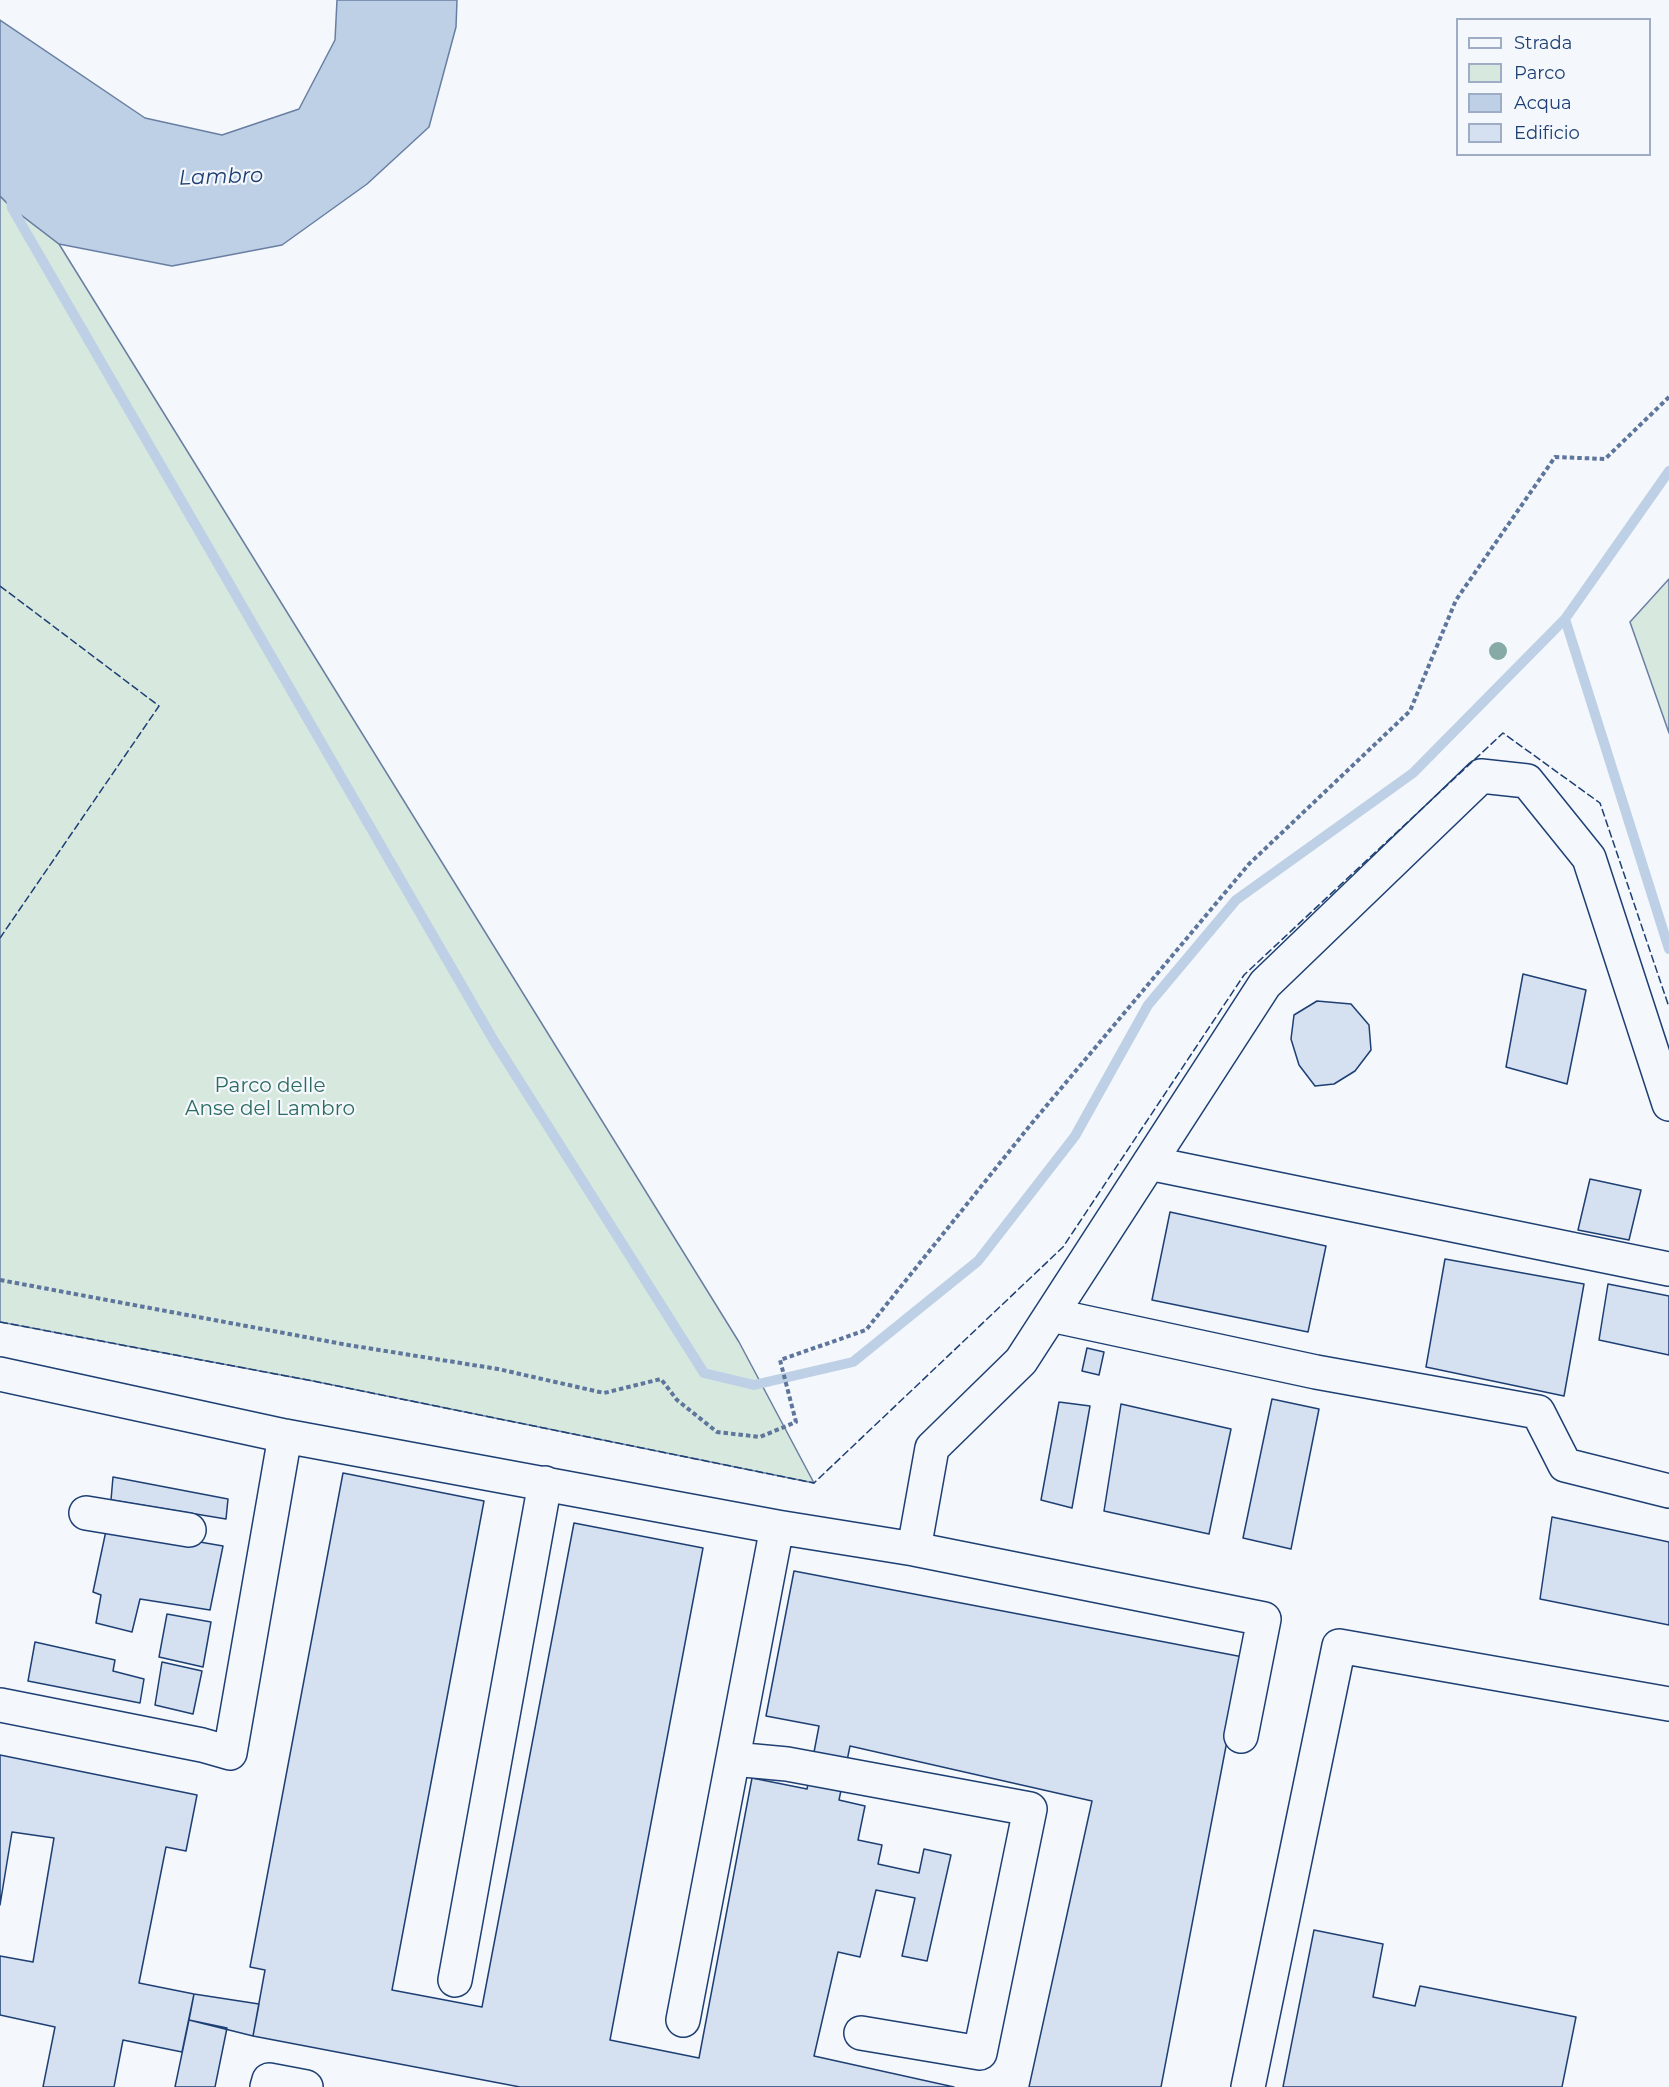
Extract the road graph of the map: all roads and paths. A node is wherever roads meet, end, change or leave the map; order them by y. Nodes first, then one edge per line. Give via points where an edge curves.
1 (1669, 397) edge
2 (1669, 1104) edge
3 (1149, 1163) junction
4 (1669, 1269) edge
5 (0, 1280) edge
6 (1051, 1315) junction
7 (0, 1374) edge
8 (285, 1436) junction
9 (545, 1483) junction
10 (1669, 1491) edge
11 (86, 1513) dead end
12 (777, 1527) junction
13 (189, 1530) dead end
14 (914, 1549) junction
15 (1669, 1704) edge
16 (0, 1705) edge
17 (1241, 1736) dead end
18 (733, 1759) junction
19 (455, 1980) dead end
20 (683, 2020) dead end
21 (861, 2032) dead end
22 (267, 2087) edge
23 (306, 2087) edge
24 (1248, 2087) edge

1 - 5 path via 1605,459 1555,457 1456,600 1410,711 1250,864 1032,1123 866,1330 780,1360 796,1422 760,1437 717,1432 676,1400 661,1379 604,1393 498,1369
2 - 3 lane via 1589,858 1527,781 1481,776 1265,984
3 - 4 lane
3 - 6 lane
6 - 10 lane via 1316,1372 1538,1412 1564,1465
6 - 14 lane via 1021,1361 932,1448
7 - 8 lane
8 - 9 lane
8 - 16 lane via 230,1753
9 - 12 lane
9 - 19 lane
11 - 13 lane
12 - 14 lane
12 - 18 lane
14 - 17 lane via 1264,1619
15 - 24 lane via 1339,1646
18 - 20 lane
18 - 21 lane via 787,1764 1030,1809 980,2053
22 - 23 lane via 269,2080

